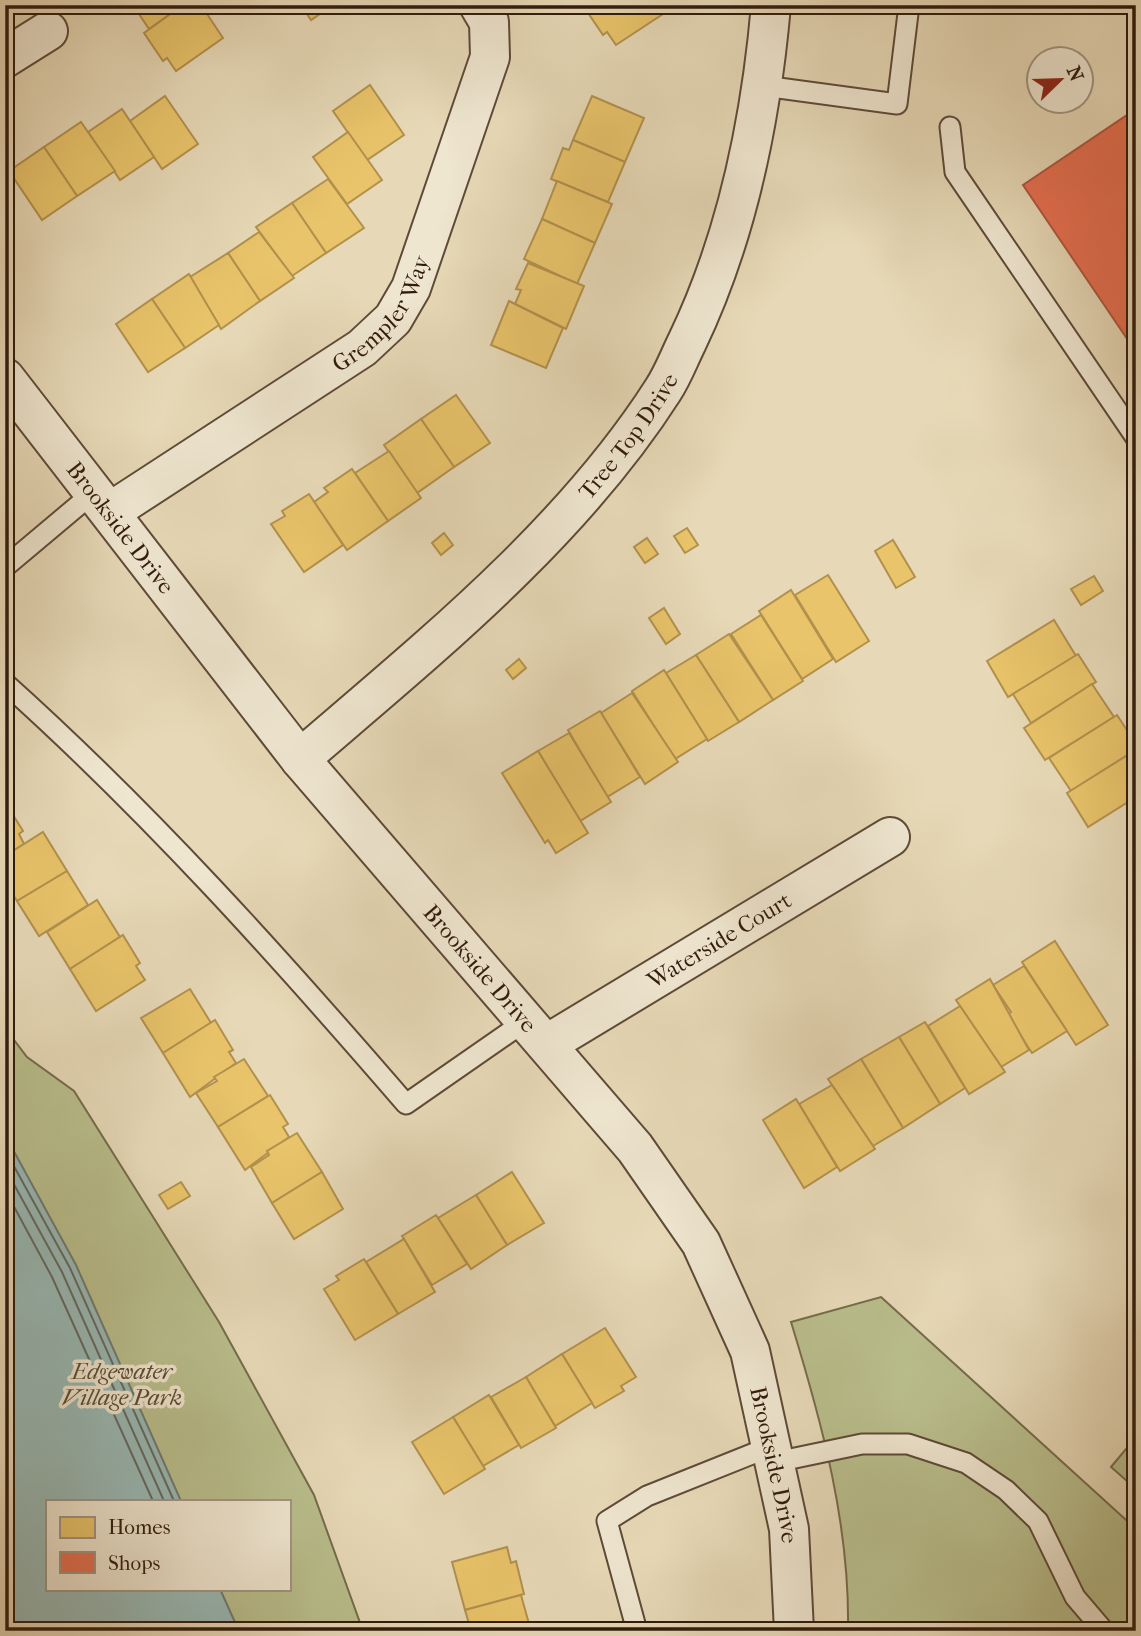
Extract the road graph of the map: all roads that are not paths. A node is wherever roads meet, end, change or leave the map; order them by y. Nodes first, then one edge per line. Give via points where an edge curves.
1 (479, 5) edge
2 (772, 5) edge
3 (909, 5) edge
4 (48, 31) dead end
5 (5, 58) edge
6 (764, 86) junction
7 (950, 127) dead end
8 (5, 378) edge
9 (1136, 438) edge
10 (101, 503) junction
11 (5, 566) edge
12 (5, 683) edge
13 (300, 759) junction
14 (890, 837) dead end
15 (537, 1032) junction
16 (774, 1454) junction
17 (637, 1631) edge
18 (794, 1631) edge
19 (1104, 1631) edge

1 - 10 street, Grempler Way via 489,22 490,57 411,288 393,319 362,348
2 - 6 street, Tree Top Drive
3 - 6 lane via 897,104
4 - 5 street
6 - 13 street, Tree Top Drive via 710,294 664,388 550,536
7 - 9 lane via 955,172
8 - 10 street, Brookside Drive
10 - 11 lane
10 - 13 street, Brookside Drive
12 - 15 lane via 66,737 262,937 406,1104
13 - 15 street, Brookside Drive
14 - 15 street, Waterside Court
15 - 16 street, Brookside Drive via 635,1148 701,1243 750,1350
16 - 17 lane via 648,1496 607,1521
16 - 18 street, Brookside Drive via 789,1529
16 - 19 lane via 908,1444 966,1463 1006,1490 1038,1521 1075,1597

